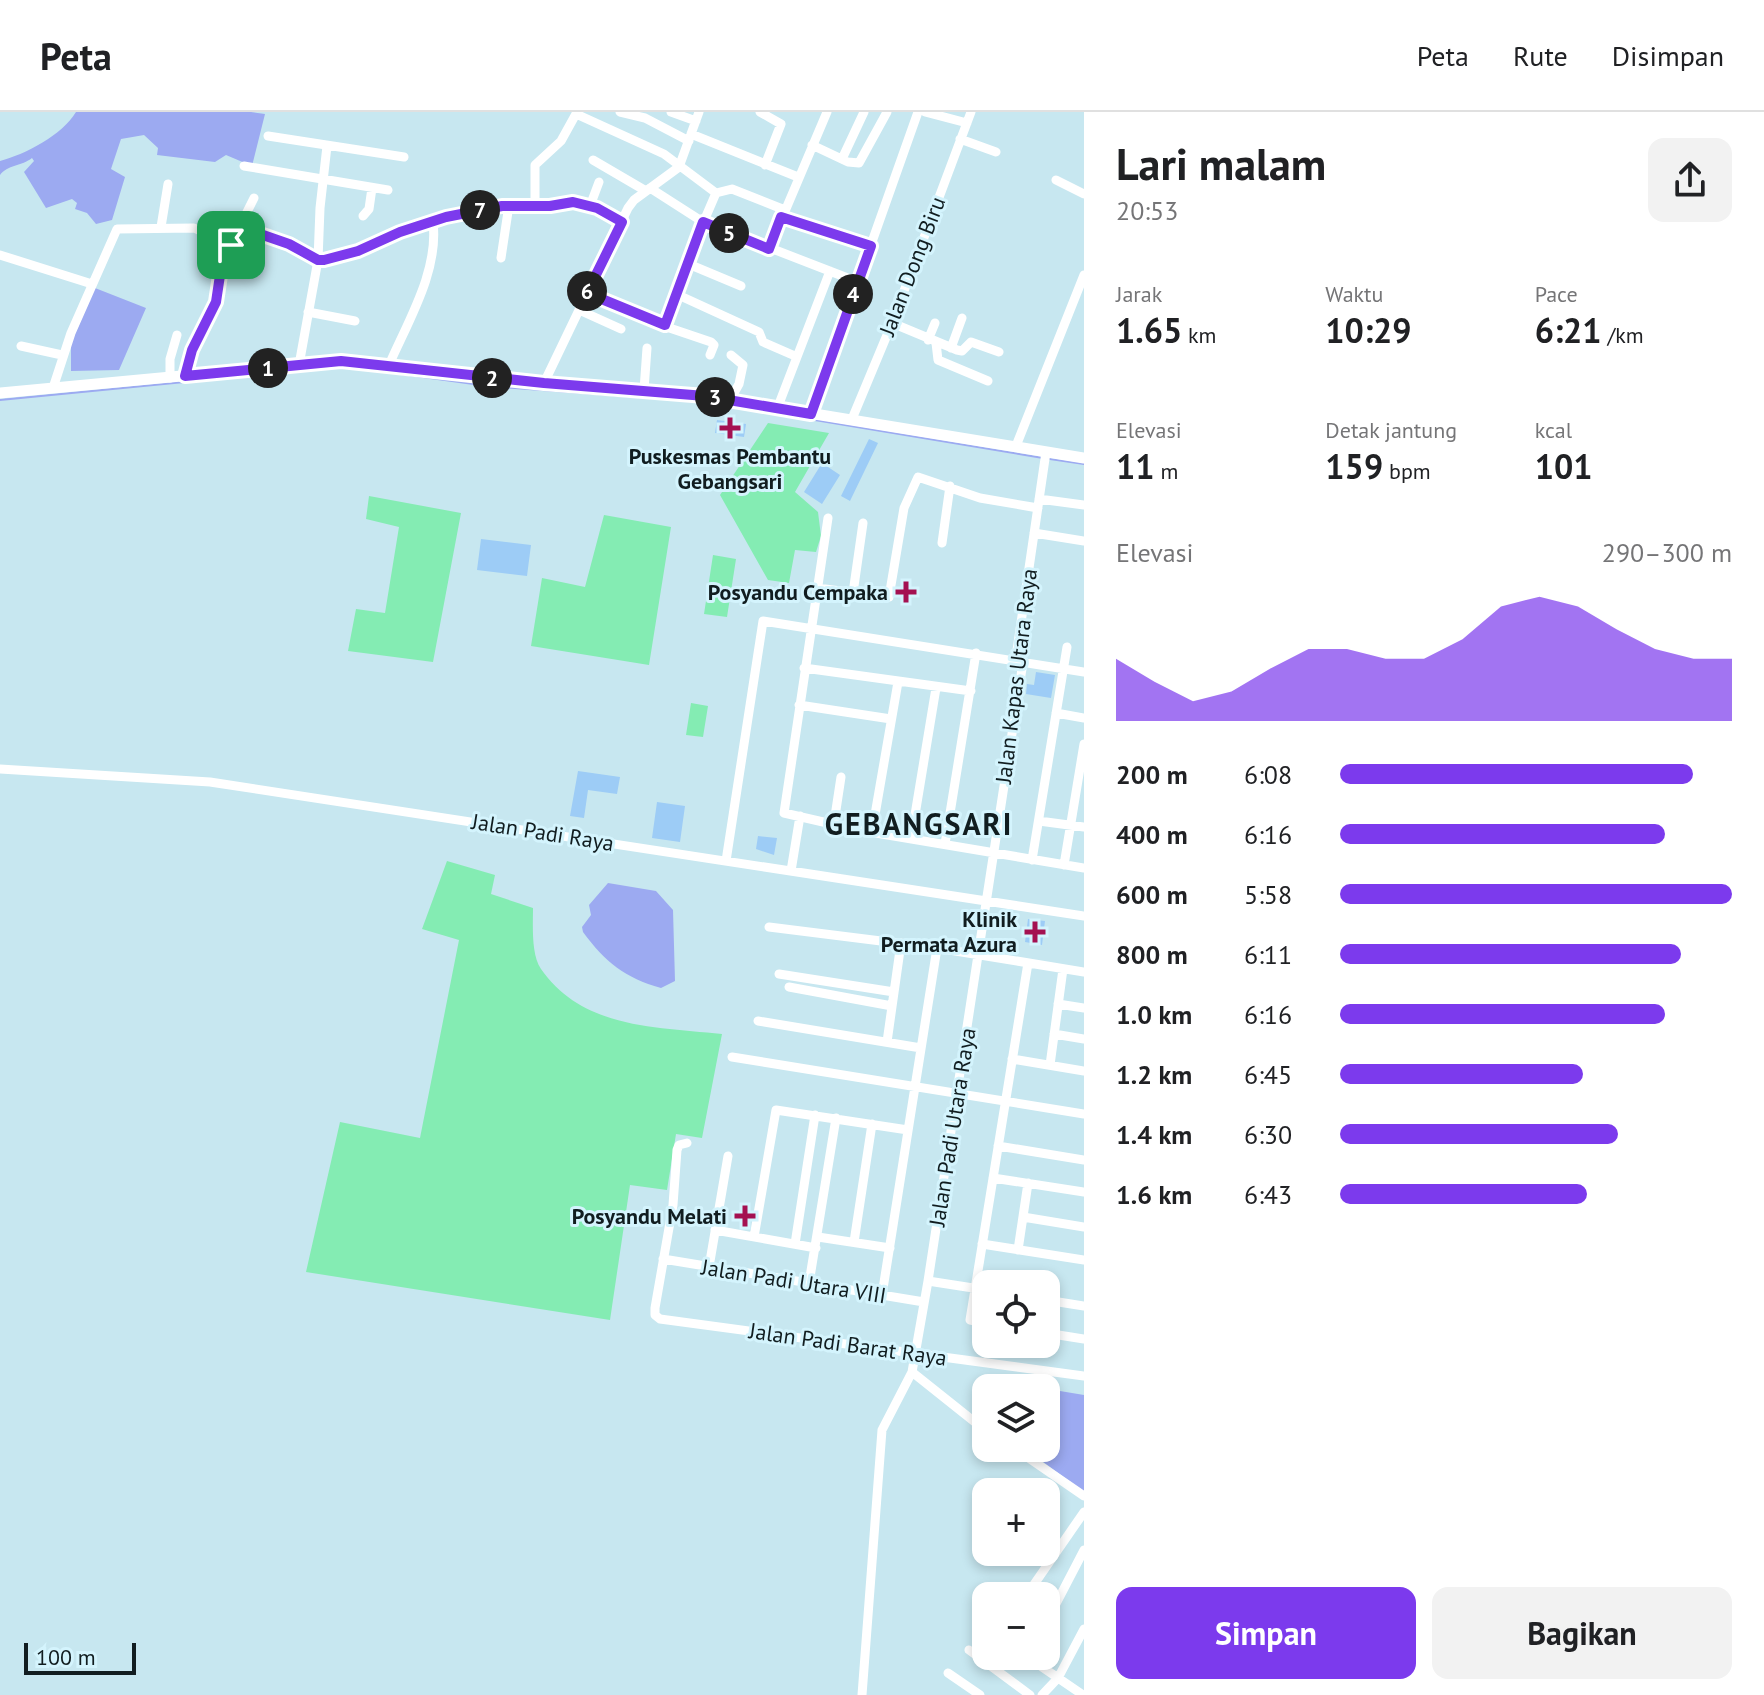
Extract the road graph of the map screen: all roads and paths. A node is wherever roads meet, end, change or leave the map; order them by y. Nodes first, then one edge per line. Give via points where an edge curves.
1 (620, 112) edge
2 (671, 112) edge
3 (760, 112) edge
4 (827, 112) edge
5 (864, 112) edge
6 (887, 112) edge
7 (918, 112) edge
8 (925, 112) edge
9 (971, 112) edge
10 (577, 113) edge
11 (697, 116) edge
12 (967, 123) junction
13 (613, 129) junction
14 (268, 136) dead end
15 (690, 138) junction
16 (960, 139) junction
17 (812, 145) junction
18 (327, 146) junction
19 (996, 152) dead end
20 (404, 157) dead end
21 (842, 159) junction
22 (593, 160) dead end
23 (766, 163) junction
24 (244, 166) dead end
25 (679, 167) junction
26 (798, 177) junction
27 (322, 180) junction
28 (1056, 180) dead end
29 (599, 182) dead end
30 (168, 184) dead end
31 (372, 188) junction
32 (388, 190) dead end
33 (648, 190) junction
34 (716, 193) junction
35 (1084, 194) edge
36 (254, 198) dead end
37 (509, 205) junction
38 (535, 205) junction
39 (590, 206) junction
40 (783, 213) junction
41 (363, 216) dead end
42 (433, 222) junction
43 (622, 222) junction
44 (703, 222) junction
45 (161, 227) junction
46 (240, 227) junction
47 (231, 245) junction
48 (871, 246) junction
49 (769, 249) junction
50 (0, 255) edge
51 (501, 258) dead end
52 (318, 260) junction
53 (686, 263) junction
54 (830, 271) junction
55 (1084, 275) edge
56 (858, 282) junction
57 (92, 284) junction
58 (741, 286) dead end
59 (587, 293) junction
60 (676, 294) junction
61 (579, 310) junction
62 (308, 312) junction
63 (962, 318) dead end
64 (355, 321) dead end
65 (892, 323) junction
66 (935, 323) dead end
67 (665, 325) junction
68 (621, 329) dead end
69 (177, 335) dead end
70 (932, 342) junction
71 (21, 346) dead end
72 (647, 348) dead end
73 (951, 348) junction
74 (999, 352) dead end
75 (62, 355) junction
76 (710, 355) dead end
77 (731, 355) dead end
78 (795, 356) junction
79 (299, 365) junction
80 (389, 365) junction
81 (185, 376) junction
82 (170, 378) junction
83 (988, 381) dead end
84 (544, 383) junction
85 (53, 388) junction
86 (644, 390) junction
87 (0, 393) edge
88 (730, 400) junction
89 (777, 409) junction
90 (811, 414) junction
91 (852, 419) junction
92 (1016, 446) junction
93 (1045, 456) junction
94 (1084, 458) edge
95 (950, 486) junction
96 (1039, 504) junction
97 (1084, 505) edge
98 (828, 518) dead end
99 (863, 523) dead end
100 (1034, 533) junction
101 (1084, 541) edge
102 (942, 543) dead end
103 (817, 588) junction
104 (853, 593) junction
105 (812, 627) junction
106 (1067, 647) dead end
107 (976, 653) junction
108 (1023, 662) junction
109 (804, 668) junction
110 (1063, 669) junction
111 (1084, 672) edge
112 (898, 682) junction
113 (936, 688) junction
114 (971, 691) junction
115 (799, 705) junction
116 (1056, 713) junction
117 (1084, 718) edge
118 (891, 719) junction
119 (1083, 751) edge
120 (0, 769) edge
121 (841, 777) dead end
122 (1081, 791) edge
123 (800, 816) junction
124 (1039, 821) junction
125 (834, 823) junction
126 (1072, 825) junction
127 (1084, 827) edge
128 (872, 832) junction
129 (911, 839) junction
130 (945, 844) junction
131 (993, 854) junction
132 (1032, 860) junction
133 (726, 861) junction
134 (1064, 865) junction
135 (1084, 868) edge
136 (791, 871) junction
137 (987, 901) junction
138 (1084, 916) edge
139 (769, 927) dead end
140 (901, 943) junction
141 (937, 948) junction
142 (978, 956) junction
143 (1028, 963) junction
144 (1063, 969) junction
145 (1084, 972) edge
146 (779, 974) dead end
147 (842, 984) junction
148 (789, 987) dead end
149 (894, 992) junction
150 (840, 996) junction
151 (1058, 1004) junction
152 (892, 1006) junction
153 (1084, 1008) edge
154 (758, 1021) dead end
155 (1054, 1034) junction
156 (1084, 1039) edge
157 (887, 1042) junction
158 (921, 1048) junction
159 (732, 1057) dead end
160 (1012, 1059) junction
161 (1050, 1065) junction
162 (1084, 1071) edge
163 (915, 1087) junction
164 (957, 1094) junction
165 (1006, 1100) junction
166 (1084, 1114) edge
167 (815, 1115) junction
168 (836, 1118) junction
169 (872, 1124) junction
170 (908, 1130) junction
171 (687, 1143) dead end
172 (998, 1146) junction
173 (728, 1156) dead end
174 (1084, 1160) edge
175 (993, 1178) junction
176 (1028, 1183) junction
177 (1084, 1192) edge
178 (1023, 1217) junction
179 (1084, 1227) edge
180 (715, 1230) junction
181 (754, 1237) junction
182 (818, 1237) junction
183 (854, 1242) junction
184 (795, 1244) junction
185 (982, 1244) junction
186 (816, 1248) junction
187 (890, 1248) junction
188 (1018, 1250) junction
189 (663, 1259) junction
190 (1084, 1260) edge
191 (709, 1267) junction
192 (978, 1270) edge
193 (928, 1281) junction
194 (809, 1283) junction
195 (972, 1288) edge
196 (882, 1295) junction
197 (924, 1302) junction
198 (1060, 1302) edge
199 (1084, 1306) edge
200 (1060, 1335) edge
201 (1084, 1339) edge
202 (914, 1361) junction
203 (1084, 1376) edge
204 (972, 1417) edge
205 (1034, 1462) edge
206 (1084, 1496) edge
207 (1084, 1512) edge
208 (1084, 1550) edge
209 (1036, 1582) edge
210 (1060, 1596) edge
211 (1084, 1629) edge
212 (969, 1650) dead end
213 (1047, 1670) edge
214 (948, 1673) dead end
215 (1058, 1678) junction
216 (1083, 1694) edge
217 (862, 1695) edge
218 (980, 1695) edge
219 (1030, 1695) edge
220 (1042, 1695) edge

1 - 13 street
1 - 15 street
2 - 11 street
3 - 23 street via 781,124
4 - 17 street
5 - 21 street
6 - 21 street via 862,161
7 - 48 street
8 - 12 street
9 - 12 street, Jalan Dong Biru
10 - 13 street
10 - 38 street via 561,141 535,165
11 - 15 street
12 - 16 street, Jalan Dong Biru
13 - 25 street
14 - 18 street
15 - 23 street
15 - 25 street
16 - 19 street
16 - 65 street, Jalan Dong Biru
17 - 21 street
17 - 26 street
18 - 20 street
18 - 27 street
22 - 33 street
23 - 26 street
24 - 27 street
25 - 33 street
25 - 34 street
26 - 40 street
27 - 31 street
27 - 52 street
28 - 35 street
29 - 39 street
30 - 45 street
31 - 32 street
31 - 41 street
33 - 43 street via 634,200
33 - 44 street
34 - 40 street via 732,189
34 - 44 street
36 - 46 street
37 - 38 street
37 - 42 street
37 - 51 street
38 - 39 street
39 - 43 street
40 - 48 street
40 - 49 street
42 - 52 street via 358,251
42 - 80 street via 436,244 430,269
43 - 59 street
44 - 49 street
44 - 53 street
45 - 47 street via 200,230
45 - 57 street via 117,229
46 - 47 street
46 - 52 street
47 - 81 street via 220,267 216,302
48 - 56 street
49 - 54 street
50 - 57 street
52 - 62 street
53 - 58 street
53 - 60 street
54 - 56 street
54 - 78 street
55 - 92 street
56 - 90 street
57 - 75 street
59 - 61 street
59 - 67 street
60 - 67 street
60 - 78 street via 759,332 763,342
61 - 68 street
61 - 84 street
62 - 64 street
62 - 79 street
63 - 73 street
65 - 70 street
65 - 91 street, Jalan Dong Biru
66 - 70 street
67 - 76 street via 711,342
69 - 82 street
70 - 73 street
70 - 83 street via 938,360
71 - 75 street
72 - 86 street
73 - 74 street via 960,351 974,342
75 - 85 street
77 - 88 street via 743,365
78 - 89 street
79 - 80 street
79 - 81 street
80 - 84 street
81 - 82 street
82 - 85 street
84 - 86 street
85 - 87 street
86 - 88 street
88 - 89 street
89 - 90 street
90 - 91 street
91 - 92 street
92 - 93 street
93 - 94 street
93 - 96 street, Jalan Kapas Utara Raya
95 - 96 street via 980,498
95 - 102 street
95 - 104 street via 922,477 914,482 904,508 890,594 887,598
96 - 97 street
96 - 100 street, Jalan Kapas Utara Raya
98 - 103 street
99 - 104 street
100 - 101 street
100 - 108 street, Jalan Kapas Utara Raya via 1017,650
103 - 104 street
103 - 105 street
105 - 107 street
105 - 109 street
105 - 133 street via 763,621
106 - 110 street
107 - 108 street
107 - 114 street
108 - 110 street
108 - 131 street, Jalan Kapas Utara Raya
109 - 112 street
109 - 115 street
110 - 111 street
110 - 116 street
112 - 113 street
112 - 118 street
113 - 114 street
113 - 129 street
114 - 130 street
115 - 118 street
115 - 123 street via 786,814
116 - 117 street
116 - 124 street
118 - 128 street
119 - 122 street
120 - 133 street, Jalan Padi Raya via 195,781
121 - 125 street
122 - 126 street
123 - 125 street
123 - 136 street
124 - 126 street
124 - 132 street
125 - 128 street
126 - 127 street
126 - 134 street
128 - 129 street
129 - 130 street
130 - 131 street
131 - 132 street
131 - 137 street, Jalan Kapas Utara Raya
132 - 134 street
133 - 136 street, Jalan Padi Raya
134 - 135 street
136 - 137 street, Jalan Padi Raya
137 - 138 street, Jalan Padi Raya
137 - 142 street, Jalan Padi Utara Raya
139 - 140 street
140 - 141 street
140 - 149 street
141 - 142 street
141 - 158 street
142 - 143 street
142 - 164 street, Jalan Padi Utara Raya
143 - 144 street
143 - 160 street
144 - 145 street
144 - 151 street
146 - 147 street
147 - 149 street
147 - 150 street
148 - 150 street
149 - 152 street
150 - 152 street
151 - 153 street
151 - 155 street
152 - 157 street
154 - 157 street
155 - 156 street
155 - 161 street
157 - 158 street
158 - 163 street
159 - 163 street
160 - 161 street
160 - 165 street
161 - 162 street
163 - 164 street
163 - 170 street
164 - 165 street
164 - 193 street, Jalan Padi Utara Raya
165 - 166 street
165 - 172 street
167 - 168 street
167 - 181 street via 779,1109 774,1113
167 - 184 street
168 - 169 street
168 - 182 street
169 - 170 street
169 - 183 street
170 - 187 street
171 - 189 street via 677,1150
172 - 174 street
172 - 175 street
173 - 180 street
175 - 176 street
175 - 185 street
176 - 177 street
176 - 178 street
178 - 179 street
178 - 188 street
180 - 181 street
180 - 191 street
181 - 184 street
182 - 183 street
182 - 186 street
183 - 187 street
184 - 186 street
185 - 188 street
185 - 192 street
186 - 194 street
187 - 196 street
188 - 190 street
189 - 191 street, Jalan Padi Utara VIII
189 - 202 street, Jalan Padi Barat Raya via 655,1308 660,1319
191 - 194 street, Jalan Padi Utara VIII
193 - 195 street
193 - 197 street, Jalan Padi Utara Raya
194 - 196 street, Jalan Padi Utara VIII
196 - 197 street, Jalan Padi Utara VIII
197 - 202 street, Jalan Padi Utara Raya
198 - 199 street
200 - 201 street
202 - 203 street, Jalan Padi Barat Raya
202 - 204 street
202 - 217 street, Jalan Padi Utara Raya via 882,1430
205 - 206 street
207 - 209 street
208 - 210 street
211 - 215 street
212 - 219 street
213 - 215 street
214 - 218 street
215 - 216 street
215 - 220 street

